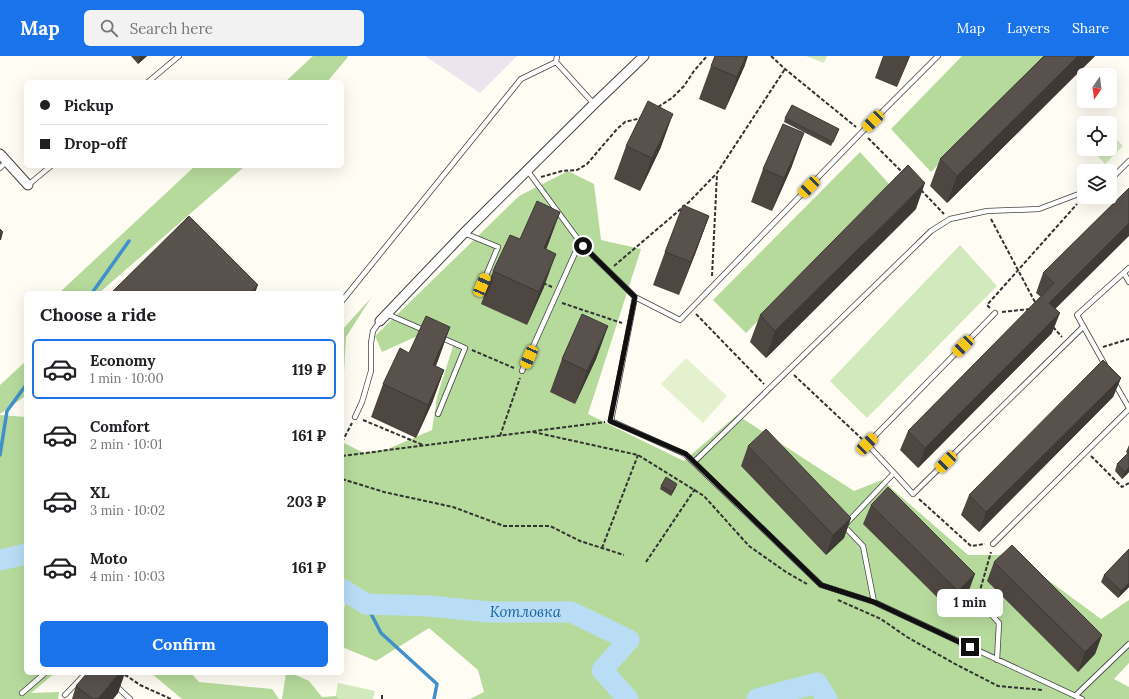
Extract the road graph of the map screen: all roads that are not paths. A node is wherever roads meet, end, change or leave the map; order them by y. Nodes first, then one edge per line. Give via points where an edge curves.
1 (179, 56) edge
2 (557, 56) edge
3 (644, 56) edge
4 (938, 56) edge
5 (556, 62) junction
6 (150, 80) edge
7 (594, 104) junction
8 (0, 154) edge
9 (1129, 161) edge
10 (3, 164) edge
11 (49, 168) edge
12 (527, 170) junction
13 (1117, 173) edge
14 (28, 185) joint
15 (1077, 195) edge
16 (464, 233) junction
17 (580, 242) junction
18 (1129, 268) edge
19 (1124, 273) junction
20 (1129, 282) edge
21 (482, 285) dead end
22 (635, 297) junction
23 (344, 298) edge
24 (995, 312) road end
25 (384, 317) junction
26 (1084, 327) junction
27 (430, 332) edge
28 (437, 336) edge
29 (1107, 369) edge
30 (522, 371) road end
31 (1111, 376) edge
32 (1129, 408) edge
33 (438, 414) edge
34 (354, 417) road end
35 (694, 462) junction
36 (894, 473) junction
37 (993, 544) road end
38 (978, 600) road end
39 (874, 602) junction
40 (1129, 644) edge
41 (997, 660) junction
42 (43, 675) edge
43 (84, 675) edge
44 (113, 683) edge
45 (22, 693) dead end
46 (65, 695) dead end
47 (1075, 696) junction
48 (130, 699) edge
49 (1082, 699) edge

1 - 6 lane
2 - 5 lane
3 - 7 street
4 - 22 lane via 680,320
5 - 7 lane
5 - 23 lane via 521,79
7 - 12 street
8 - 10 street
9 - 13 lane
10 - 14 street
11 - 14 lane
12 - 16 street
12 - 17 lane
15 - 35 lane via 1039,210 987,211 950,219 931,231
16 - 21 lane via 498,247
16 - 25 street
17 - 22 lane
17 - 30 lane
18 - 19 lane
19 - 20 lane
19 - 26 lane via 1077,315
22 - 35 lane via 610,421 686,454
24 - 36 lane via 867,444
25 - 27 lane
25 - 34 lane via 374,331 371,343 371,371 362,402
26 - 29 lane
26 - 36 lane via 913,494
28 - 33 lane via 465,348
31 - 32 lane
32 - 37 lane
35 - 39 lane via 821,585
36 - 39 lane via 844,526 863,546
38 - 41 lane via 998,623
39 - 41 lane
40 - 47 lane
41 - 47 lane
42 - 45 lane
43 - 46 lane
44 - 48 lane
47 - 49 lane

